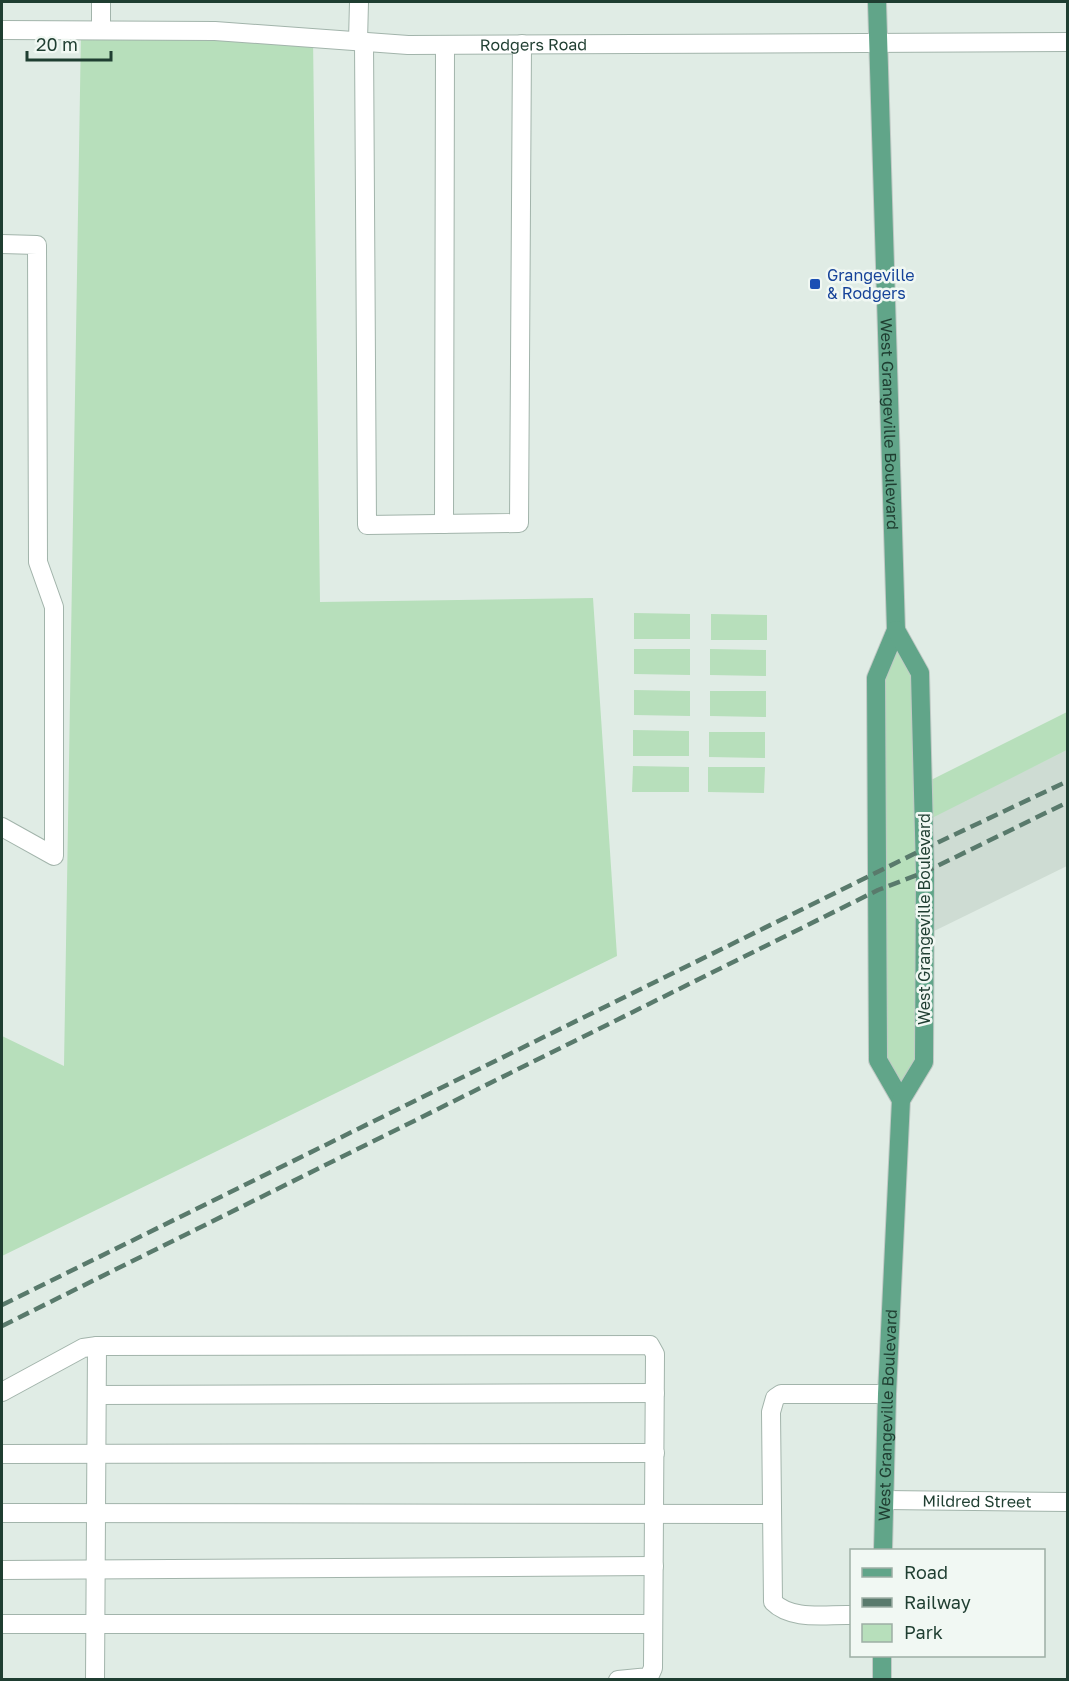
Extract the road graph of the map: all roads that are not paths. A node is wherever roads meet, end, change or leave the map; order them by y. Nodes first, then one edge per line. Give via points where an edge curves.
1 (101, 2) edge
2 (358, 2) edge
3 (878, 2) edge
4 (2, 30) edge
5 (101, 30) junction
6 (361, 42) junction
7 (878, 42) junction
8 (1068, 42) edge
9 (445, 45) junction
10 (522, 45) junction
11 (2, 244) edge
12 (444, 524) junction
13 (896, 630) junction
14 (2, 827) edge
15 (901, 1100) junction
16 (97, 1346) junction
17 (2, 1392) edge
18 (655, 1393) junction
19 (887, 1394) junction
20 (97, 1395) junction
21 (655, 1453) junction
22 (2, 1454) edge
23 (96, 1454) junction
24 (885, 1500) junction
25 (1068, 1502) edge
26 (2, 1513) edge
27 (96, 1513) junction
28 (655, 1513) junction
29 (772, 1514) junction
30 (883, 1549) edge
31 (654, 1566) junction
32 (2, 1569) edge
33 (96, 1570) junction
34 (850, 1615) edge
35 (2, 1624) edge
36 (96, 1624) junction
37 (653, 1624) junction
38 (882, 1657) edge
39 (95, 1680) edge
40 (618, 1680) edge
41 (882, 1680) edge

1 - 5 street
2 - 6 street
3 - 7 main road, West Grangeville Boulevard
4 - 5 street, Rodgers Road
5 - 6 street, Rodgers Road via 226,32
6 - 9 street, Rodgers Road
6 - 12 street via 367,525
7 - 8 street, Rodgers Road
7 - 10 street, Rodgers Road
7 - 13 main road, West Grangeville Boulevard
9 - 10 street, Rodgers Road
9 - 12 street
10 - 12 street via 519,524
11 - 14 street via 37,245 38,562 54,607 54,856
13 - 15 main road, West Grangeville Boulevard via 876,678 878,1060
13 - 15 main road, West Grangeville Boulevard via 920,673 925,872 924,1062
15 - 19 main road, West Grangeville Boulevard
16 - 17 street via 83,1348
16 - 18 street via 640,1343 650,1345 655,1354
16 - 20 street
18 - 20 street
18 - 21 street
19 - 24 main road, West Grangeville Boulevard
19 - 29 street via 782,1394 774,1398
20 - 23 street
21 - 23 street
21 - 28 street
22 - 23 street
23 - 27 street
24 - 25 street, Mildred Street
24 - 30 main road, West Grangeville Boulevard
26 - 27 street
27 - 28 street
27 - 33 street
28 - 29 street
28 - 31 street
29 - 34 street via 773,1602 782,1612
31 - 33 street
31 - 37 street
32 - 33 street
33 - 36 street
35 - 36 street
36 - 37 street
36 - 39 street
37 - 40 street via 653,1668 648,1677
38 - 41 main road

